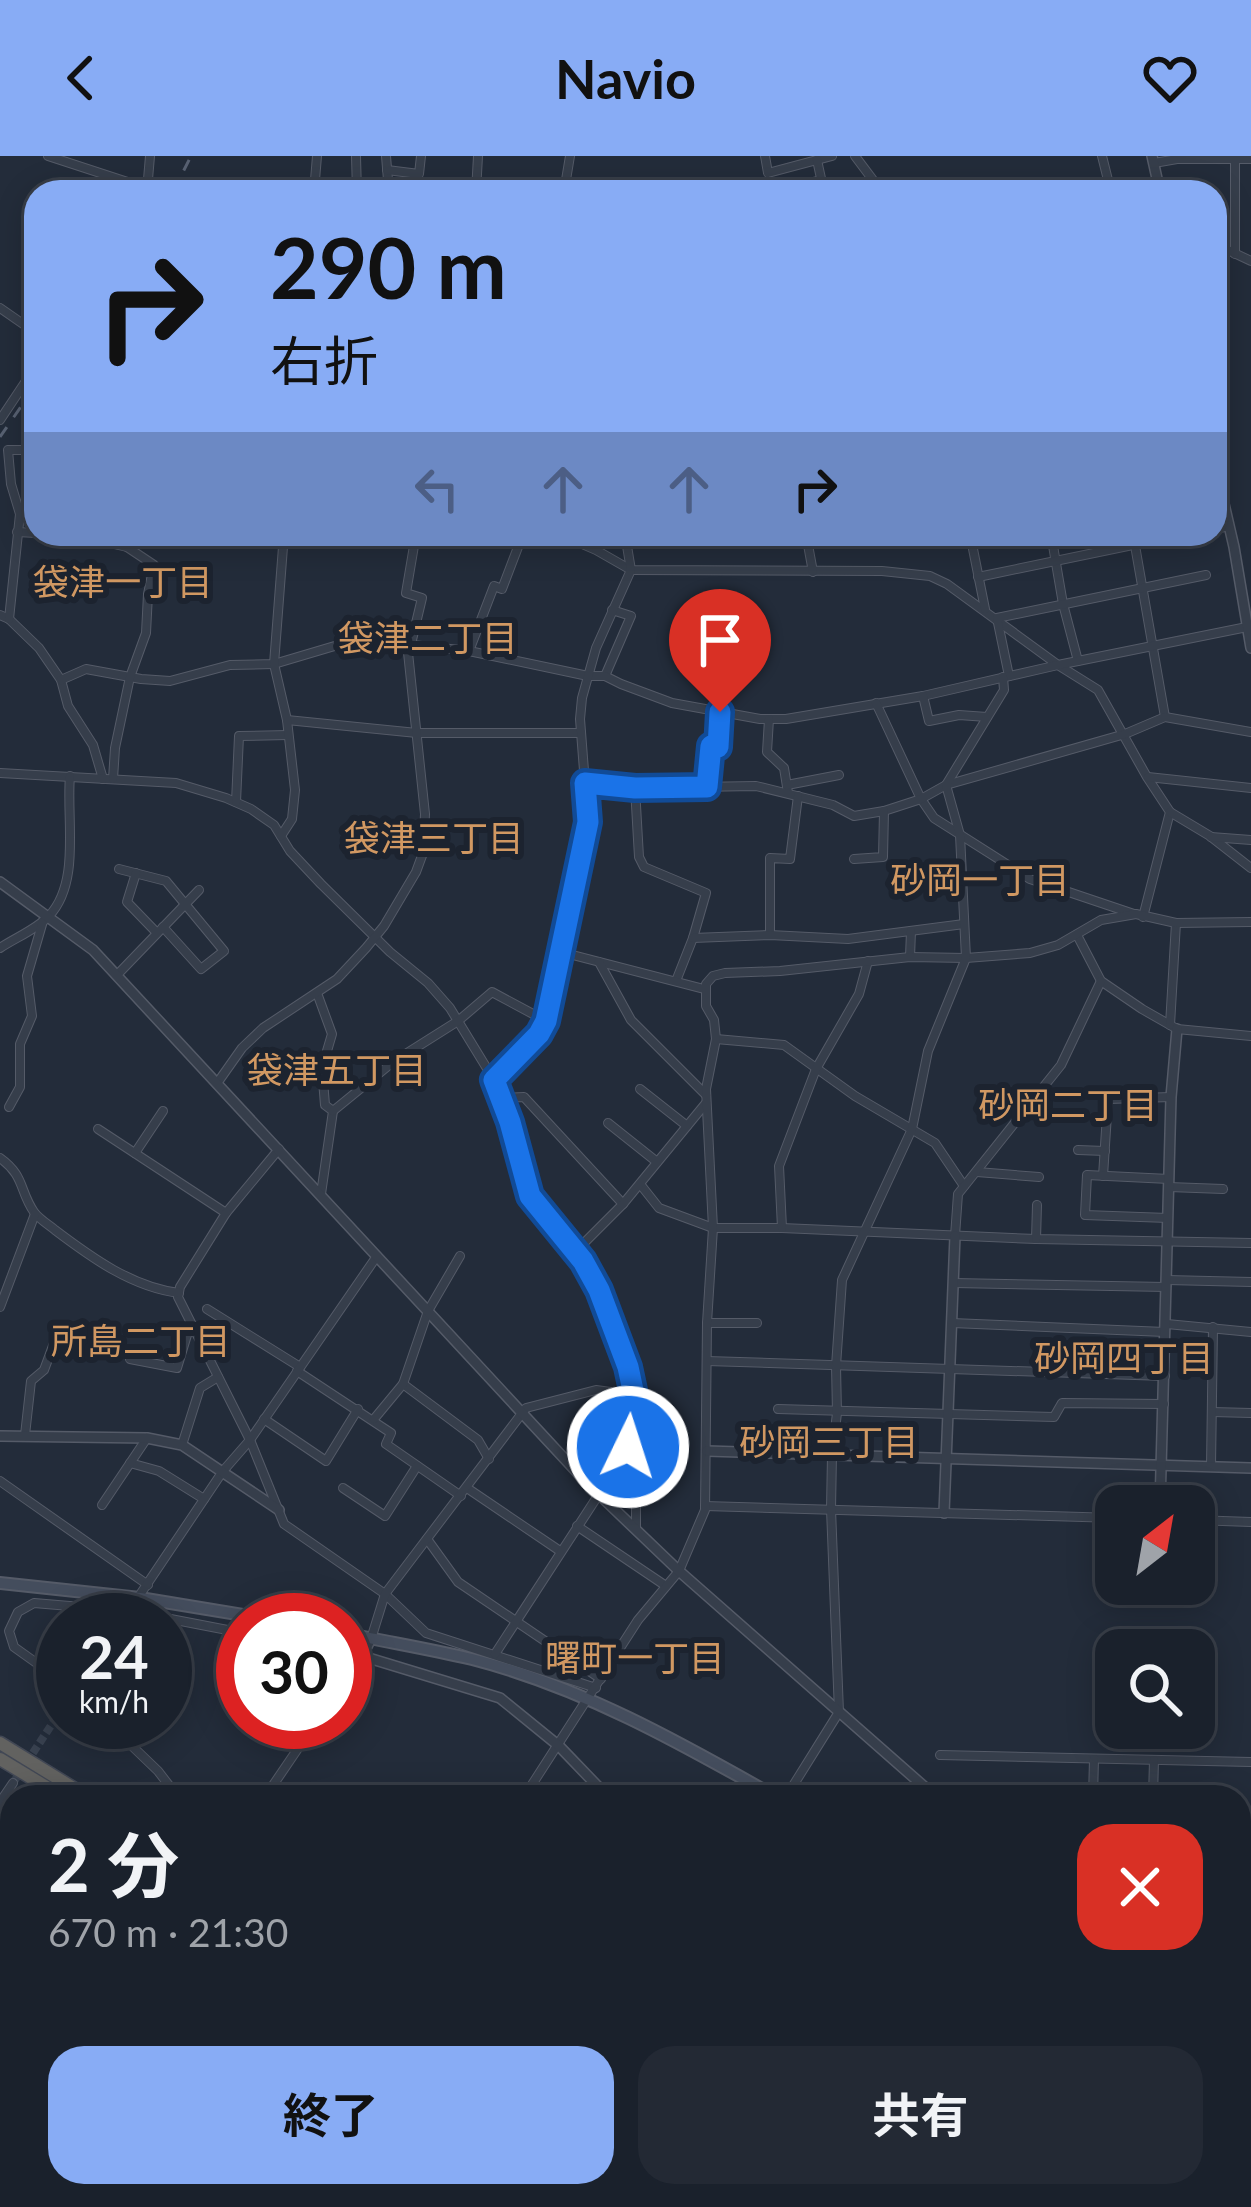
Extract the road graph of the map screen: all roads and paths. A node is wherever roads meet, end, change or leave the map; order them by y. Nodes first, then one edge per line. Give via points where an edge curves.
1 (49, 156) edge
2 (386, 156) edge
3 (421, 156) edge
4 (765, 156) edge
5 (832, 156) edge
6 (1177, 157) edge
7 (1235, 157) edge
8 (1153, 159) edge
9 (1251, 159) edge
10 (817, 160) junction
11 (387, 170) junction
12 (118, 180) edge
13 (388, 180) edge
14 (821, 180) edge
15 (1227, 250) edge
16 (1235, 254) junction
17 (1251, 261) edge
18 (24, 384) edge
19 (0, 420) edge
20 (24, 450) edge
21 (1227, 517) edge
22 (1229, 526) joint
23 (17, 532) junction
24 (24, 532) edge
25 (123, 546) edge
26 (283, 546) edge
27 (414, 546) edge
28 (518, 546) edge
29 (587, 546) edge
30 (627, 546) edge
31 (808, 546) edge
32 (972, 546) edge
33 (1054, 546) edge
34 (1106, 546) edge
35 (1135, 546) edge
36 (127, 547) joint
37 (1056, 560) junction
38 (631, 570) junction
39 (813, 572) junction
40 (1206, 575) dead end
41 (978, 577) junction
42 (1143, 588) junction
43 (1063, 604) junction
44 (985, 609) junction
45 (612, 610) junction
46 (5, 617) edge
47 (997, 618) junction
48 (1249, 627) edge
49 (409, 644) junction
50 (1154, 645) junction
51 (1251, 648) edge
52 (469, 651) junction
53 (1078, 662) junction
54 (274, 664) junction
55 (1058, 665) junction
56 (588, 676) junction
57 (605, 676) junction
58 (130, 677) junction
59 (1006, 677) junction
60 (61, 680) junction
61 (923, 696) junction
62 (876, 703) junction
63 (720, 712) junction
64 (987, 717) junction
65 (1165, 717) junction
66 (769, 719) junction
67 (286, 720) junction
68 (1251, 732) edge
69 (581, 733) junction
70 (417, 734) junction
71 (1125, 734) junction
72 (288, 735) junction
73 (0, 773) edge
74 (839, 775) dead end
75 (70, 776) junction
76 (1147, 777) junction
77 (108, 779) junction
78 (585, 783) junction
79 (946, 784) junction
80 (707, 787) junction
81 (635, 788) junction
82 (1251, 788) edge
83 (791, 792) junction
84 (921, 799) junction
85 (236, 802) junction
86 (884, 811) junction
87 (1170, 812) junction
88 (960, 835) junction
89 (281, 836) junction
90 (1210, 836) junction
91 (1251, 839) edge
92 (854, 859) dead end
93 (1251, 868) edge
94 (119, 869) dead end
95 (136, 873) junction
96 (0, 882) edge
97 (199, 890) dead end
98 (184, 906) junction
99 (1139, 916) junction
100 (46, 918) junction
101 (1251, 922) edge
102 (1176, 923) junction
103 (964, 924) junction
104 (160, 930) junction
105 (911, 931) junction
106 (770, 934) junction
107 (376, 935) junction
108 (1077, 935) junction
109 (693, 938) junction
110 (0, 948) edge
111 (561, 952) junction
112 (910, 957) junction
113 (966, 958) junction
114 (868, 961) junction
115 (599, 962) junction
116 (117, 975) junction
117 (676, 981) junction
118 (1101, 981) junction
119 (704, 989) junction
120 (317, 993) junction
121 (458, 1021) junction
122 (546, 1021) junction
123 (1174, 1027) junction
124 (1251, 1036) edge
125 (716, 1039) junction
126 (816, 1069) junction
127 (494, 1080) junction
128 (218, 1082) junction
129 (640, 1089) dead end
130 (1171, 1097) junction
131 (501, 1098) junction
132 (707, 1099) junction
133 (9, 1107) dead end
134 (163, 1111) dead end
135 (333, 1112) junction
136 (608, 1123) dead end
137 (687, 1126) junction
138 (98, 1129) dead end
139 (912, 1129) junction
140 (279, 1149) junction
141 (1078, 1150) dead end
142 (1105, 1151) junction
143 (135, 1154) junction
144 (0, 1158) edge
145 (657, 1162) junction
146 (976, 1172) junction
147 (1103, 1176) junction
148 (1040, 1177) dead end
149 (1169, 1183) junction
150 (640, 1184) junction
151 (964, 1186) junction
152 (1222, 1189) dead end
153 (321, 1194) junction
154 (623, 1204) junction
155 (1036, 1204) dead end
156 (35, 1214) junction
157 (226, 1214) junction
158 (1168, 1218) junction
159 (713, 1228) junction
160 (782, 1228) junction
161 (866, 1233) junction
162 (955, 1236) junction
163 (1036, 1239) junction
164 (1167, 1242) junction
165 (1251, 1243) edge
166 (576, 1251) junction
167 (377, 1256) junction
168 (460, 1256) dead end
169 (1251, 1282) edge
170 (954, 1283) junction
171 (1166, 1284) junction
172 (179, 1293) junction
173 (0, 1307) edge
174 (208, 1309) dead end
175 (428, 1311) junction
176 (190, 1323) junction
177 (707, 1323) junction
178 (758, 1323) dead end
179 (952, 1323) junction
180 (1213, 1327) junction
181 (1167, 1328) junction
182 (1251, 1332) edge
183 (57, 1335) dead end
184 (130, 1359) dead end
185 (707, 1361) junction
186 (836, 1366) junction
187 (298, 1369) junction
188 (950, 1369) junction
189 (1165, 1376) junction
190 (218, 1377) junction
191 (403, 1384) junction
192 (633, 1390) junction
193 (1164, 1404) junction
194 (358, 1409) junction
195 (778, 1409) dead end
196 (1212, 1412) junction
197 (837, 1413) junction
198 (1251, 1413) edge
199 (523, 1415) junction
200 (948, 1416) junction
201 (264, 1419) junction
202 (374, 1419) junction
203 (25, 1435) junction
204 (0, 1436) edge
205 (147, 1438) junction
206 (250, 1440) junction
207 (182, 1445) junction
208 (707, 1451) junction
209 (832, 1455) junction
210 (946, 1458) junction
211 (490, 1459) junction
212 (130, 1463) junction
213 (1162, 1465) junction
214 (417, 1466) junction
215 (1211, 1466) junction
216 (1251, 1468) edge
217 (223, 1471) junction
218 (0, 1481) edge
219 (1161, 1485) edge
220 (343, 1488) dead end
221 (464, 1492) junction
222 (599, 1494) junction
223 (204, 1499) junction
224 (102, 1505) dead end
225 (705, 1506) junction
226 (831, 1509) junction
227 (279, 1510) junction
228 (944, 1513) junction
229 (1095, 1517) edge
230 (1215, 1521) edge
231 (1251, 1522) edge
232 (577, 1526) junction
233 (636, 1530) junction
234 (427, 1539) junction
235 (560, 1551) junction
236 (679, 1571) junction
237 (0, 1583) edge
238 (148, 1585) junction
239 (666, 1586) junction
240 (93, 1593) edge
241 (143, 1593) edge
242 (385, 1594) junction
243 (36, 1603) edge
244 (516, 1621) junction
245 (372, 1633) edge
246 (372, 1639) edge
247 (495, 1654) junction
248 (372, 1659) edge
249 (36, 1663) edge
250 (599, 1683) junction
251 (588, 1700) junction
252 (839, 1712) junction
253 (0, 1743) edge
254 (559, 1746) junction
255 (135, 1749) edge
256 (298, 1749) edge
257 (940, 1755) dead end
258 (0, 1759) edge
259 (1094, 1759) junction
260 (1154, 1760) junction
261 (1251, 1762) edge
262 (43, 1785) edge
263 (68, 1785) edge
264 (169, 1785) edge
265 (273, 1785) edge
266 (532, 1785) edge
267 (596, 1785) edge
268 (755, 1785) edge
269 (793, 1785) edge
270 (922, 1785) edge
271 (1093, 1785) edge
272 (1153, 1785) edge

1 - 12 street
2 - 11 street
3 - 11 street via 418,174
4 - 10 street via 768,173
5 - 10 street
6 - 7 street
6 - 8 street
7 - 9 street
7 - 16 street
10 - 14 street
11 - 13 street
15 - 16 street
16 - 17 street
18 - 19 street
20 - 23 street via 8,450
21 - 22 street
22 - 48 street
23 - 24 street
23 - 46 street
25 - 36 street
26 - 54 street
27 - 49 street via 406,593 422,598
28 - 52 street
29 - 38 street
30 - 38 street
31 - 39 street
32 - 41 street
33 - 37 street
34 - 37 street
35 - 42 street
36 - 58 street via 154,565 146,633
37 - 41 street
37 - 43 street
38 - 39 street
38 - 45 street
39 - 44 street via 930,576
40 - 42 street
41 - 44 street
42 - 43 street
42 - 50 street
43 - 47 street
43 - 53 street
44 - 47 street
45 - 56 street
45 - 57 street via 631,616
46 - 60 street
47 - 55 street
47 - 59 street
48 - 50 street
48 - 51 street
49 - 52 street
49 - 54 street via 364,640
49 - 70 street
50 - 53 street
50 - 65 street
52 - 56 street
53 - 55 street
54 - 58 street via 230,664 170,680
54 - 67 street
55 - 59 street
55 - 71 street via 1098,690
56 - 57 street
56 - 69 street
57 - 63 street
58 - 60 street via 86,669
58 - 77 street
59 - 61 street
59 - 64 street
60 - 77 street
61 - 62 street
61 - 64 street via 929,721
62 - 66 street
62 - 84 street
63 - 66 street
63 - 80 street
64 - 79 street
65 - 68 street
65 - 71 street
66 - 83 street via 767,752 784,768
67 - 70 street
67 - 72 street
69 - 70 street
69 - 78 street
70 - 107 street via 423,853
71 - 76 street
71 - 79 street
72 - 85 street via 239,736
72 - 89 street via 295,790
73 - 75 street
74 - 83 street
75 - 77 street
75 - 100 street via 70,872
76 - 82 street
76 - 87 street
77 - 85 street via 176,784
78 - 81 street
78 - 111 street via 588,822
79 - 84 street
79 - 88 street
80 - 81 street
80 - 83 street
81 - 109 street via 644,867 706,893
83 - 86 street via 854,816
83 - 106 street via 790,860 770,858
84 - 86 street
84 - 88 street
85 - 89 street
86 - 92 street via 883,857
87 - 90 street
87 - 99 street
88 - 99 street via 1030,879
88 - 103 street
89 - 107 street
90 - 91 street
90 - 93 street
94 - 95 street
95 - 98 street via 166,881
95 - 104 street via 128,902
96 - 100 street
97 - 98 street
98 - 104 street
98 - 104 street via 224,951 201,969
99 - 102 street
99 - 108 street via 1101,920
100 - 110 street
100 - 116 street
100 - 133 street via 27,976 32,1016
101 - 102 street
102 - 123 street
103 - 105 street
103 - 113 street
104 - 116 street
105 - 106 street via 848,939
105 - 112 street
106 - 109 street
107 - 120 street
107 - 121 street
108 - 113 street via 1030,952
108 - 118 street
109 - 117 street
111 - 115 street
111 - 122 street
112 - 113 street
112 - 114 street
113 - 139 street via 928,1051
114 - 119 street via 725,973
114 - 126 street via 859,994
115 - 117 street
115 - 132 street via 631,1021
116 - 128 street
117 - 119 street
118 - 123 street
118 - 146 street via 1061,1065
119 - 125 street
120 - 128 street via 263,1028
120 - 135 street via 332,1034 322,1068 325,1105
121 - 122 street via 492,992
121 - 127 street
121 - 135 street
122 - 127 street
123 - 124 street
123 - 130 street
125 - 126 street via 784,1045
125 - 132 street
126 - 139 street
126 - 160 street via 779,1166
127 - 131 street
128 - 140 street
129 - 137 street
130 - 142 street via 1108,1099
130 - 149 street
131 - 154 street via 524,1096
131 - 166 street via 530,1196
132 - 137 street
132 - 159 street
134 - 143 street
135 - 153 street
136 - 145 street
137 - 145 street
138 - 143 street
139 - 151 street via 935,1144
139 - 161 street
140 - 153 street
140 - 157 street
141 - 142 street
142 - 147 street
143 - 157 street
144 - 156 street via 15,1168
145 - 150 street
146 - 148 street
146 - 151 street
147 - 149 street
147 - 158 street via 1087,1175 1085,1215
149 - 152 street
149 - 158 street
150 - 154 street
150 - 159 street via 659,1208
151 - 162 street
153 - 167 street
154 - 166 street
155 - 163 street
156 - 172 street via 116,1272
156 - 173 street
157 - 172 street
158 - 164 street
159 - 160 street
159 - 177 street
160 - 161 street
161 - 162 street
161 - 186 street via 842,1280
162 - 163 street
162 - 170 street
163 - 164 street
164 - 165 street
164 - 171 street
166 - 192 street via 599,1290
167 - 175 street
167 - 187 street
168 - 175 street
169 - 171 street
170 - 171 street
170 - 179 street
171 - 181 street
172 - 176 street
174 - 187 street
175 - 191 street
175 - 199 street
176 - 184 street via 177,1368
176 - 190 street
177 - 178 street
177 - 185 street
179 - 181 street
179 - 188 street
180 - 181 street
180 - 182 street
180 - 196 street
181 - 189 street
183 - 203 street via 31,1381
185 - 186 street
185 - 208 street
186 - 188 street
186 - 197 street
187 - 194 street
187 - 201 street
188 - 189 street
188 - 200 street
189 - 193 street
190 - 206 street
190 - 207 street via 200,1388
191 - 202 street
191 - 211 street via 478,1440
192 - 199 street via 596,1390
192 - 233 street via 628,1477
193 - 200 street via 1063,1403 1054,1417
193 - 213 street
194 - 201 street via 326,1461
194 - 202 street
195 - 197 street
196 - 198 street
196 - 215 street
197 - 200 street
197 - 209 street
199 - 211 street
199 - 222 street
200 - 210 street
201 - 206 street
202 - 214 street via 391,1433 386,1444
203 - 204 street
203 - 205 street
205 - 207 street
205 - 212 street
206 - 217 street
206 - 227 street
207 - 217 street
208 - 209 street
208 - 225 street
209 - 210 street
209 - 226 street
210 - 213 street
210 - 228 street
211 - 221 street
212 - 223 street
212 - 224 street
213 - 215 street
213 - 219 street
214 - 220 street via 385,1516
214 - 221 street
215 - 216 street
217 - 223 street
217 - 227 street
218 - 238 street
221 - 234 street
221 - 235 street
222 - 232 street
222 - 233 street
223 - 238 street
225 - 226 street
225 - 236 street
226 - 228 street
226 - 252 street
227 - 242 street via 284,1524
228 - 229 street
230 - 231 street
232 - 235 street
232 - 239 street
233 - 236 street
234 - 242 street
234 - 244 street via 458,1582
235 - 244 street
236 - 239 street
236 - 252 street
237 - 240 main road
238 - 241 street
239 - 250 street
242 - 245 street
242 - 247 street via 426,1633
243 - 249 street via 18,1612 9,1631 14,1647
244 - 247 street
244 - 250 street
246 - 251 main road via 473,1659
247 - 250 street
248 - 254 street via 500,1698
250 - 251 street
251 - 254 street
251 - 268 main road
252 - 269 street
252 - 270 street
253 - 263 highway
254 - 266 street
254 - 267 street
255 - 264 street
256 - 265 street
257 - 259 street
258 - 262 highway
259 - 260 street
259 - 271 street
260 - 261 street
260 - 272 street

